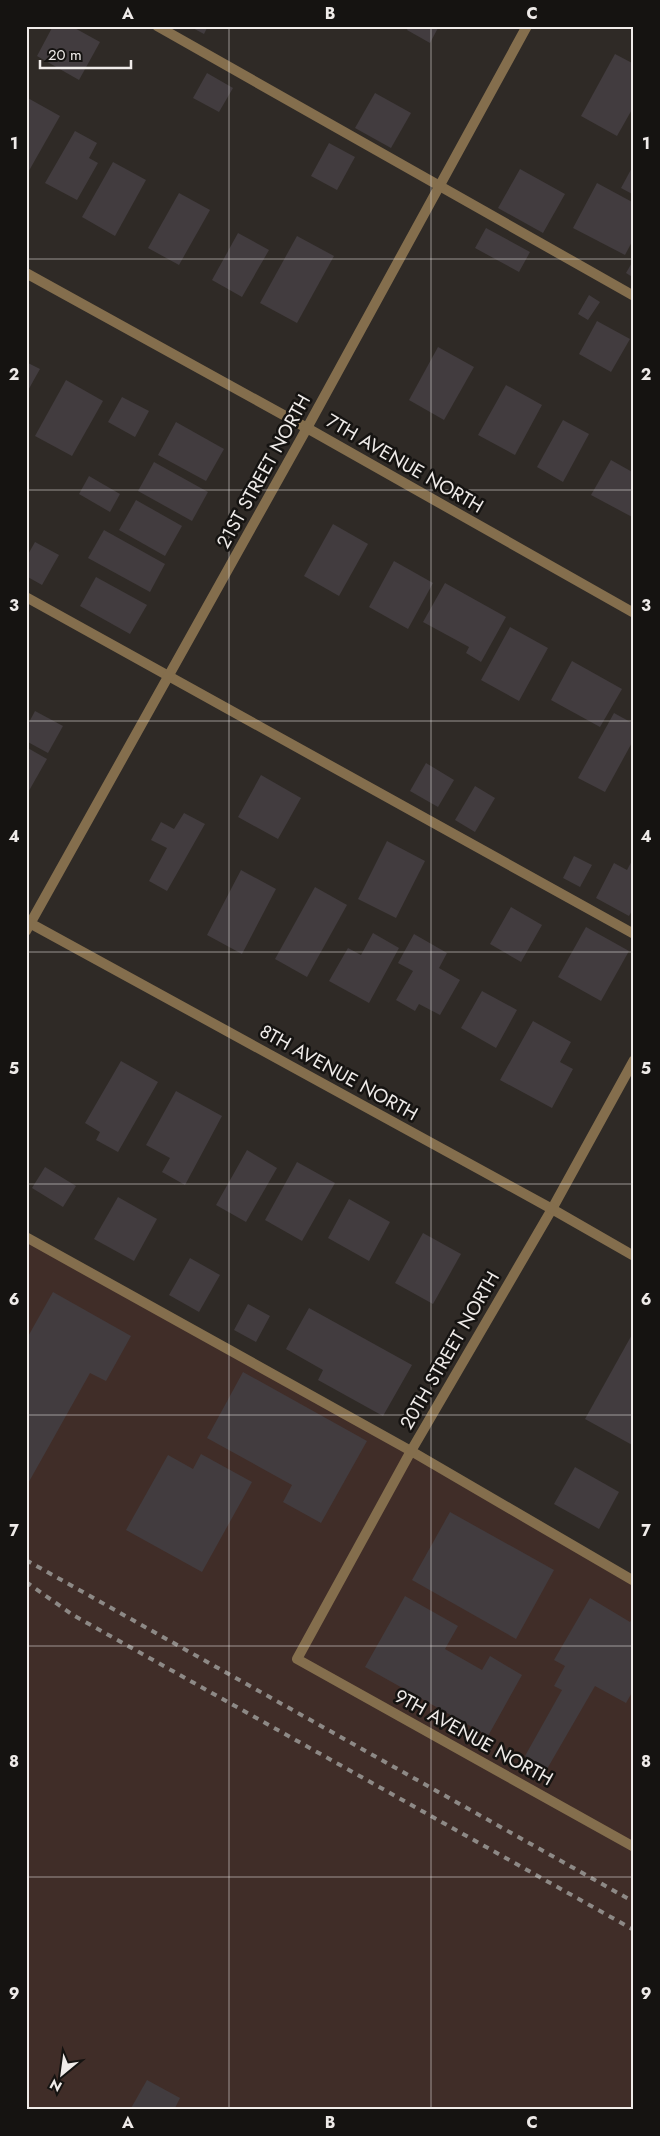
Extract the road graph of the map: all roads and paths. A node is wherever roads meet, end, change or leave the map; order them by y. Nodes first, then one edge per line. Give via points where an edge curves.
1 (157, 26) edge
2 (527, 26) edge
3 (440, 185) junction
4 (26, 273) edge
5 (634, 296) edge
6 (307, 428) junction
7 (26, 597) edge
8 (634, 613) edge
9 (168, 676) junction
10 (28, 925) edge
11 (634, 934) edge
12 (634, 1060) edge
13 (552, 1209) junction
14 (26, 1237) edge
15 (634, 1256) edge
16 (411, 1451) junction
17 (634, 1581) edge
18 (297, 1659) joint
19 (634, 1847) edge

1 - 3 street
2 - 3 street, 21ST STREET NORTH
3 - 5 street
3 - 6 street, 21ST STREET NORTH
4 - 6 street, 7TH AVENUE NORTH
6 - 8 street, 7TH AVENUE NORTH
6 - 9 street, 21ST STREET NORTH
7 - 9 street
9 - 10 street, 21ST STREET NORTH
9 - 11 street
10 - 13 street, 8TH AVENUE NORTH
12 - 13 street, 20TH STREET NORTH
13 - 15 street, 8TH AVENUE NORTH
13 - 16 street, 20TH STREET NORTH
14 - 16 street
16 - 17 street
16 - 18 street, 20TH STREET NORTH
18 - 19 street, 9TH AVENUE NORTH

